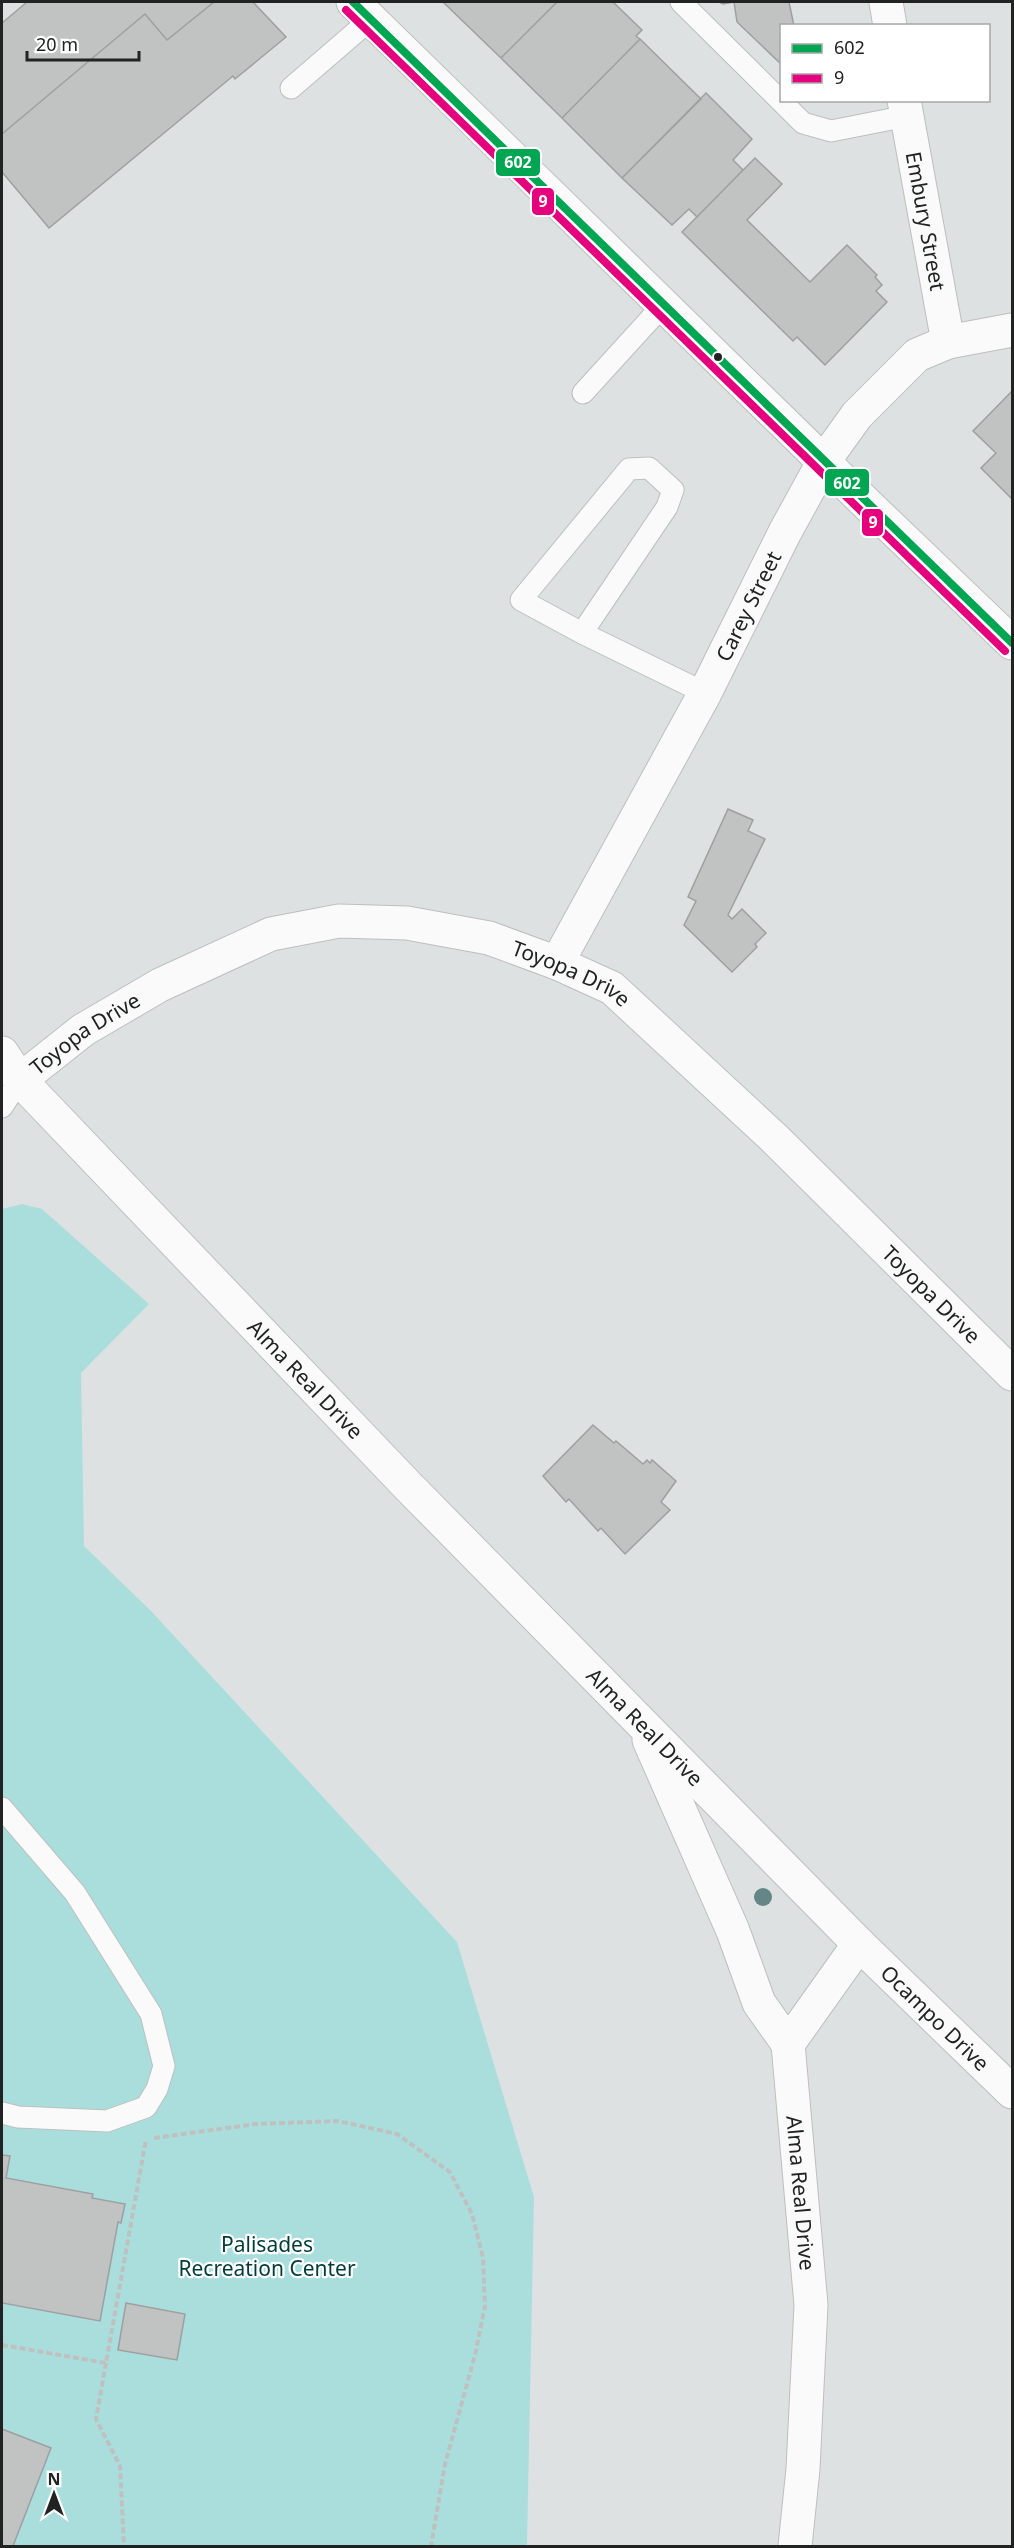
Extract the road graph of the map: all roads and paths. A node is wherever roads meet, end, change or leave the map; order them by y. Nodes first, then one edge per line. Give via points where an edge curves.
1 (681, 2) edge
2 (886, 2) edge
3 (362, 10) edge
4 (890, 24) edge
5 (291, 88) dead end
6 (780, 100) edge
7 (782, 102) edge
8 (905, 108) edge
9 (664, 304) junction
10 (1012, 330) edge
11 (948, 342) junction
12 (583, 393) dead end
13 (824, 461) junction
14 (582, 633) junction
15 (1012, 643) edge
16 (705, 693) junction
17 (557, 963) junction
18 (2, 1053) edge
19 (20, 1080) junction
20 (2, 1107) edge
21 (1012, 1374) edge
22 (640, 1722) junction
23 (2, 1808) edge
24 (859, 1944) junction
25 (788, 2044) junction
26 (1012, 2092) edge
27 (2, 2113) edge
28 (256, 2124) dead end
29 (146, 2139) dead end
30 (2, 2345) edge
31 (106, 2363) junction
32 (124, 2547) edge
33 (431, 2547) edge
34 (795, 2547) edge

1 - 6 lane
2 - 4 street
3 - 5 lane
3 - 9 street
7 - 8 lane via 803,123 831,131
8 - 11 street, Embury Street
9 - 12 lane
9 - 13 street
10 - 11 street, Carey Street
11 - 13 street, Carey Street via 916,355 857,415
13 - 15 street
13 - 16 street, Carey Street
14 - 14 lane via 521,600 629,469 649,468 673,490 667,507
14 - 16 lane
16 - 17 street, Carey Street
17 - 19 street, Toyopa Drive via 489,938 407,923 339,921 271,934 160,985 84,1030
17 - 21 street, Toyopa Drive via 612,988 774,1138
18 - 19 street, Alma Real Drive
19 - 20 lane
19 - 22 street, Alma Real Drive
22 - 24 street, Alma Real Drive
22 - 25 street via 733,1931 759,2003
23 - 27 lane via 75,1893 151,2014 164,2066 146,2107 107,2121
24 - 25 street
24 - 26 street, Ocampo Drive
25 - 34 street, Alma Real Drive via 811,2305
28 - 33 path via 338,2121 397,2134 450,2172 472,2214 483,2258 484,2306 475,2355 445,2464
29 - 31 path
30 - 31 path
31 - 32 path via 96,2419 120,2466

